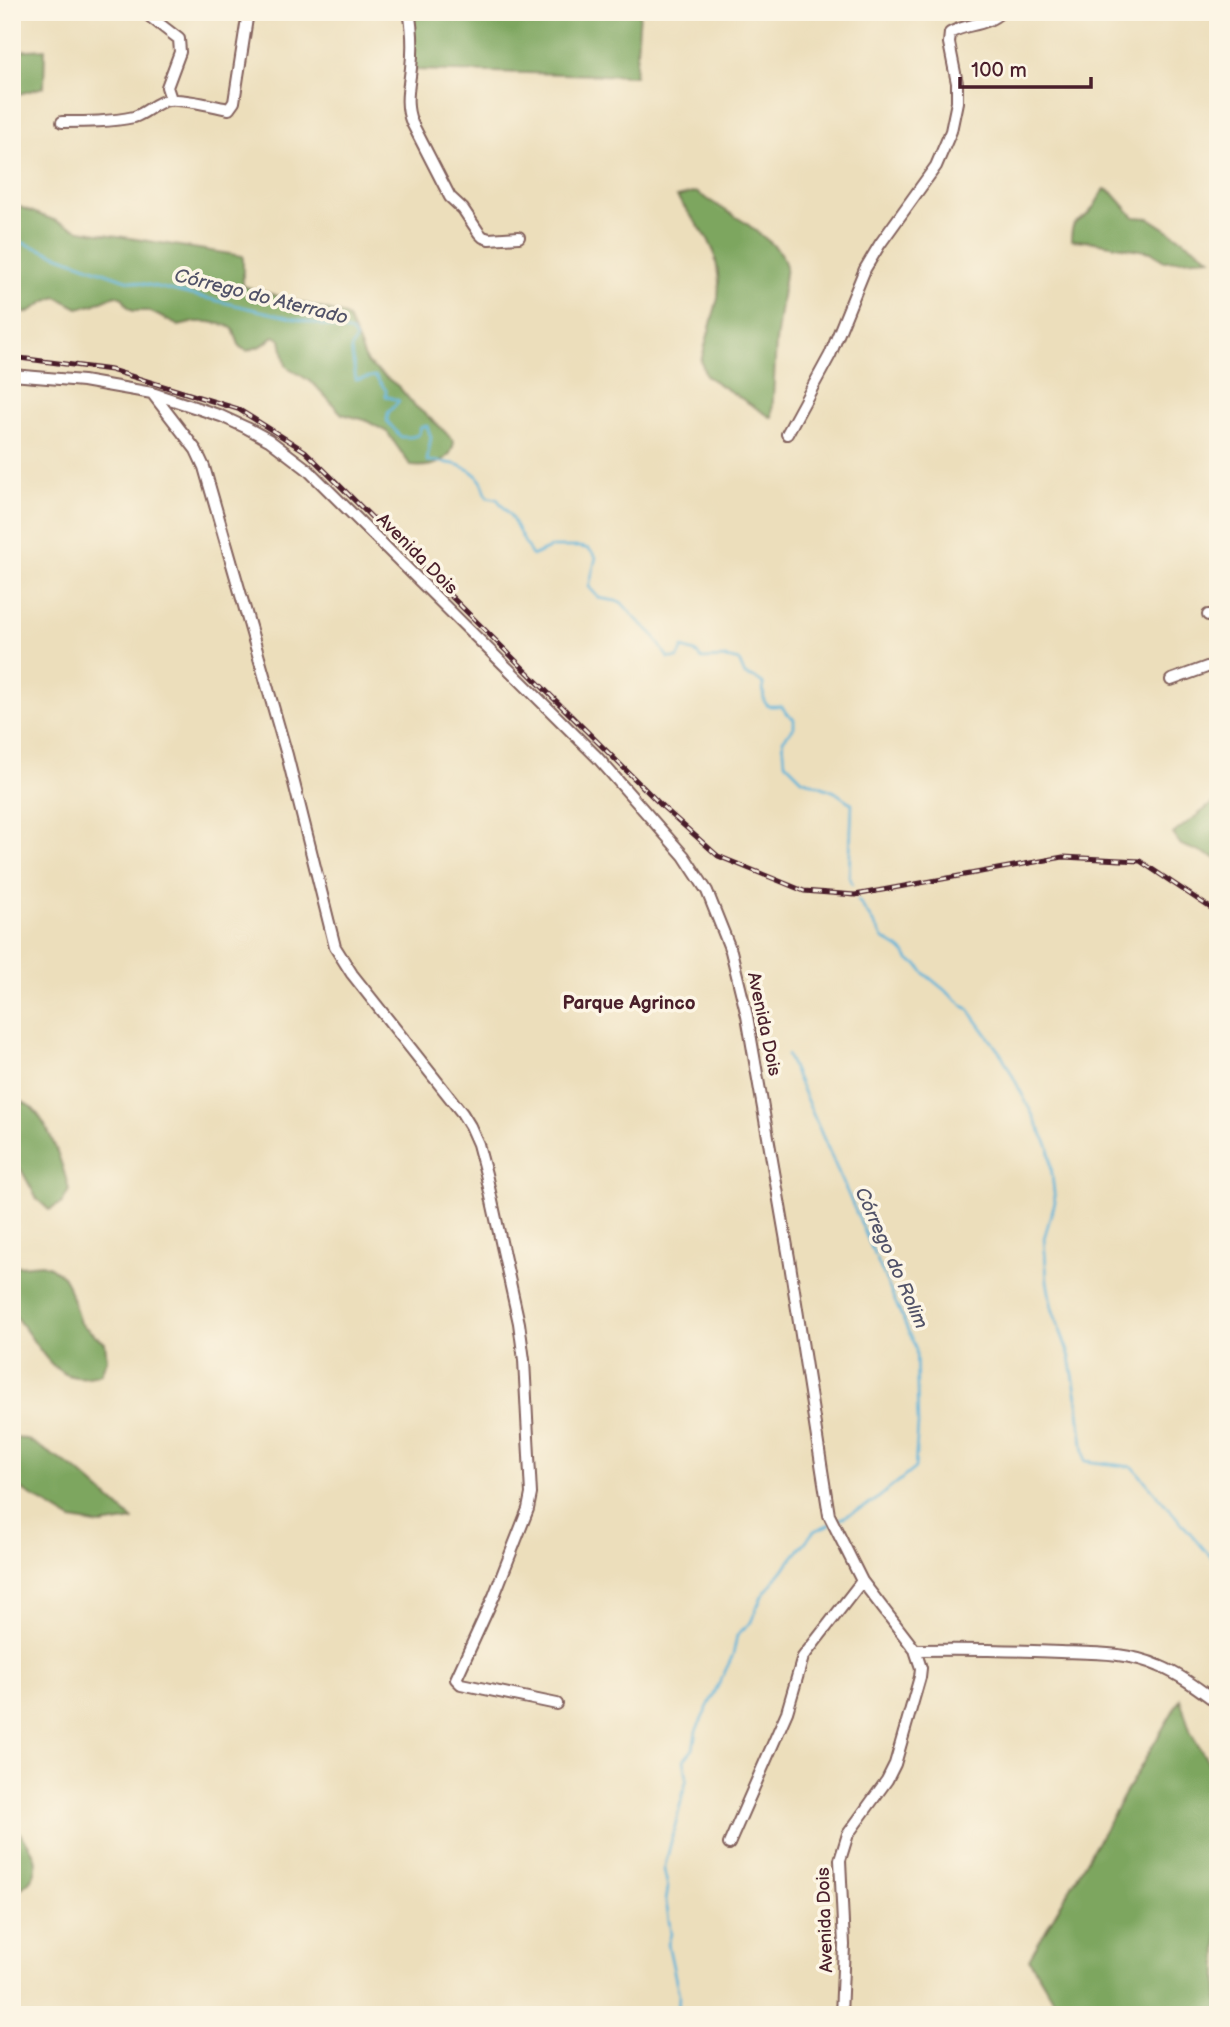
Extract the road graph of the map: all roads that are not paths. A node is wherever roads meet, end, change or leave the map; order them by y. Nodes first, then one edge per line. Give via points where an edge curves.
1 (144, 12) edge
2 (248, 12) edge
3 (409, 12) edge
4 (1001, 12) edge
5 (171, 99) junction
6 (62, 122) dead end
7 (519, 237) dead end
8 (12, 375) edge
9 (152, 393) junction
10 (787, 434) dead end
11 (1218, 663) edge
12 (1171, 680) dead end
13 (862, 1581) junction
14 (915, 1650) junction
15 (1218, 1703) edge
16 (556, 1704) dead end
17 (729, 1844) dead end
18 (841, 2015) edge

1 - 5 street via 179,38 180,52 167,87
2 - 5 street via 234,102 229,109
3 - 7 street via 413,32 407,112 412,123 450,197 479,233 489,239
4 - 10 street via 994,19 950,33 957,83 951,131 936,166 865,269 830,355
5 - 6 street via 136,116
8 - 9 street, Avenida Dois
9 - 13 street, Avenida Dois via 247,428 307,469 597,757 684,856 707,891 731,951 747,1016 825,1498
9 - 16 street via 205,467 287,755 335,947 462,1113 478,1144 519,1322 531,1494 494,1597 456,1679 461,1684
11 - 12 street
13 - 14 street, Avenida Dois
13 - 17 street via 803,1657 787,1713
14 - 15 street via 1124,1656 1159,1666
14 - 18 street, Avenida Dois via 920,1677 895,1764 848,1834 840,1860

